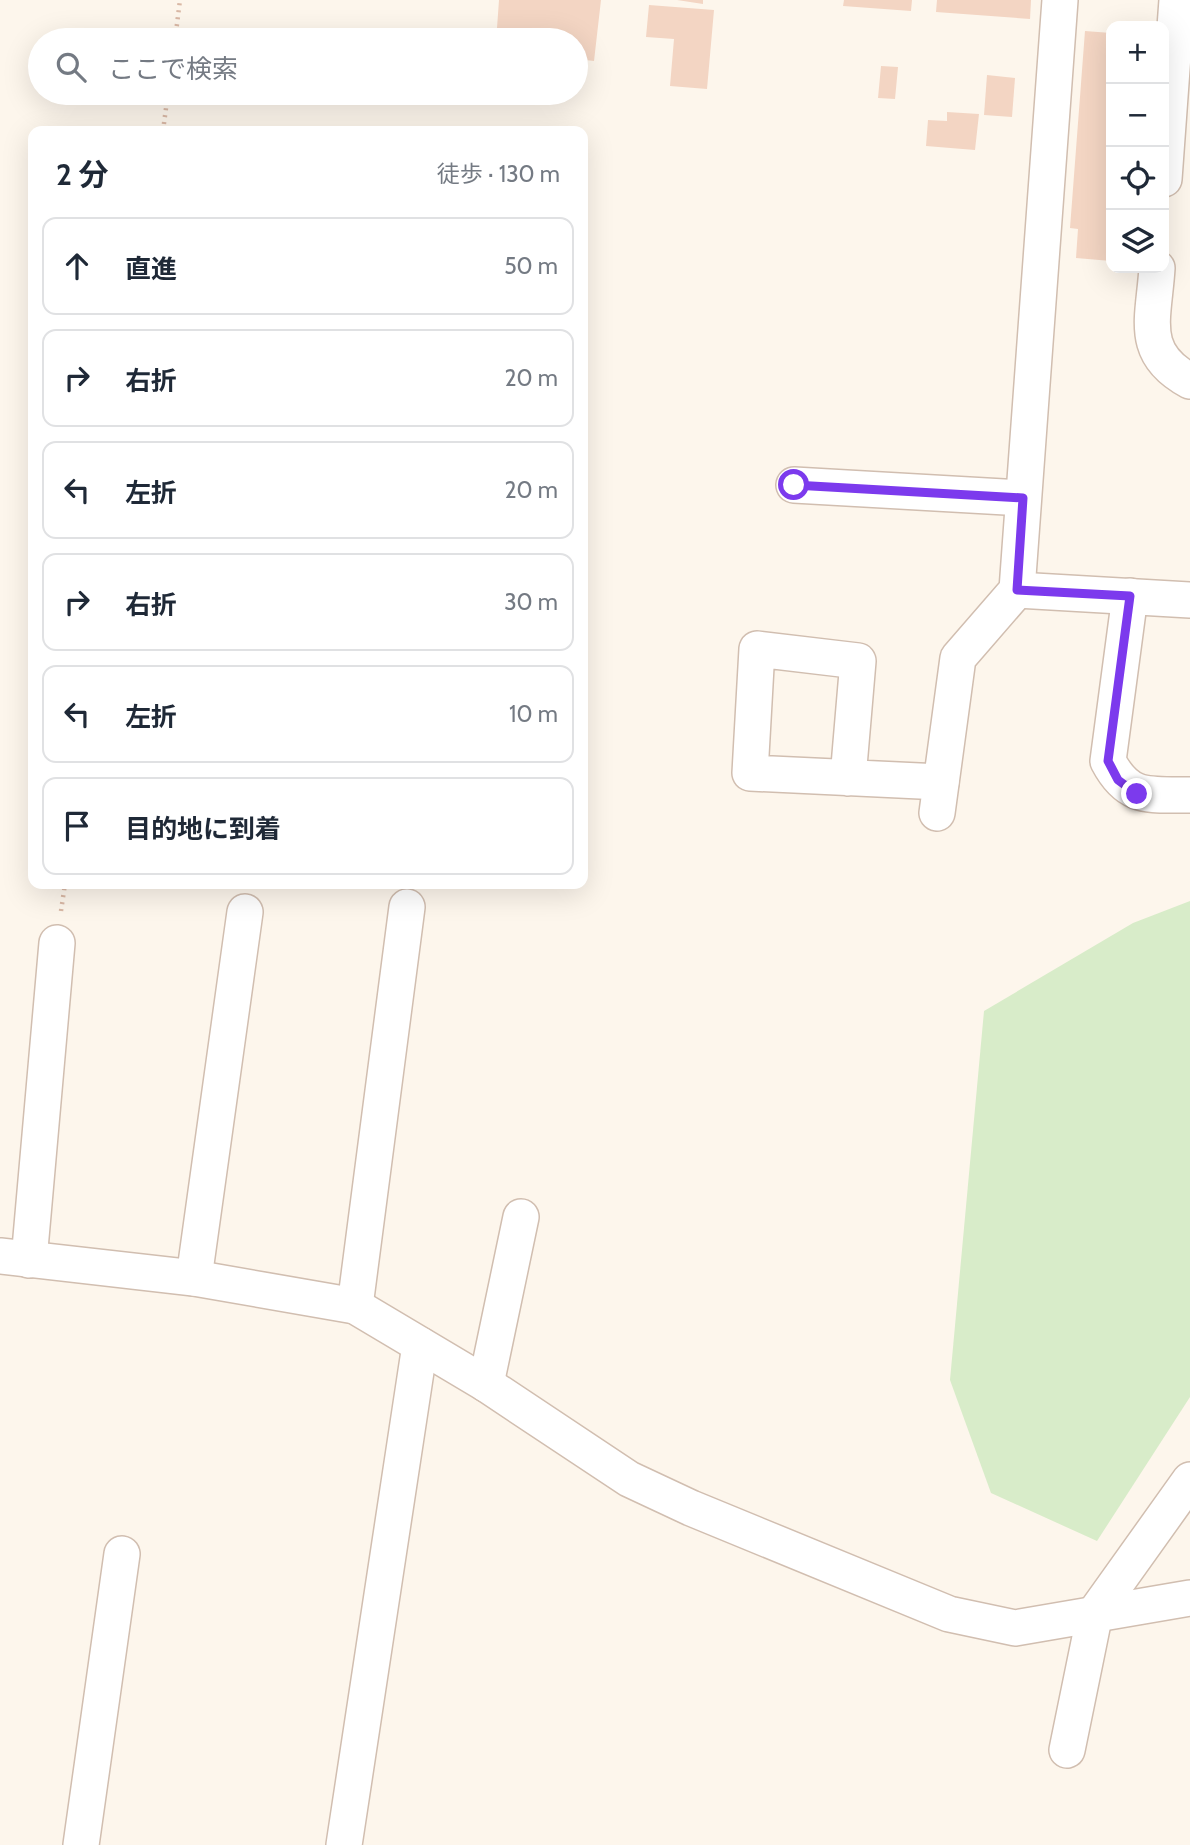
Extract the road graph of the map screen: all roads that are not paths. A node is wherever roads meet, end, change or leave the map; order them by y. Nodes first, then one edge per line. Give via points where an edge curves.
1 (1060, 0) edge
2 (1177, 0) edge
3 (1180, 92) edge
4 (1169, 152) edge
5 (1157, 273) edge
6 (1190, 381) edge
7 (794, 485) dead end
8 (1023, 498) junction
9 (1017, 590) junction
10 (1130, 596) junction
11 (1190, 600) edge
12 (848, 778) junction
13 (1190, 795) edge
14 (407, 907) dead end
15 (245, 912) dead end
16 (57, 943) dead end
17 (520, 1217) dead end
18 (15, 1258) edge
19 (194, 1278) junction
20 (355, 1306) junction
21 (420, 1345) junction
22 (486, 1384) junction
23 (1190, 1480) edge
24 (122, 1554) dead end
25 (1190, 1598) edge
26 (1095, 1612) junction
27 (1067, 1750) dead end
28 (81, 1845) edge
29 (345, 1845) edge

1 - 8 street
2 - 3 street
3 - 4 street
5 - 6 street via 1152,339 1167,369
7 - 8 street
8 - 9 street
9 - 10 street
9 - 12 street via 958,658 939,797
10 - 11 street
10 - 13 street via 1108,761 1118,780 1137,794
12 - 12 street via 750,773 757,649 858,661
14 - 20 street
15 - 19 street
16 - 18 street
17 - 22 street
18 - 19 street
19 - 20 street
20 - 21 street
21 - 22 street
21 - 29 street
22 - 26 street via 629,1479 949,1614 1015,1628
23 - 26 street
24 - 28 street
25 - 26 street
26 - 27 street

